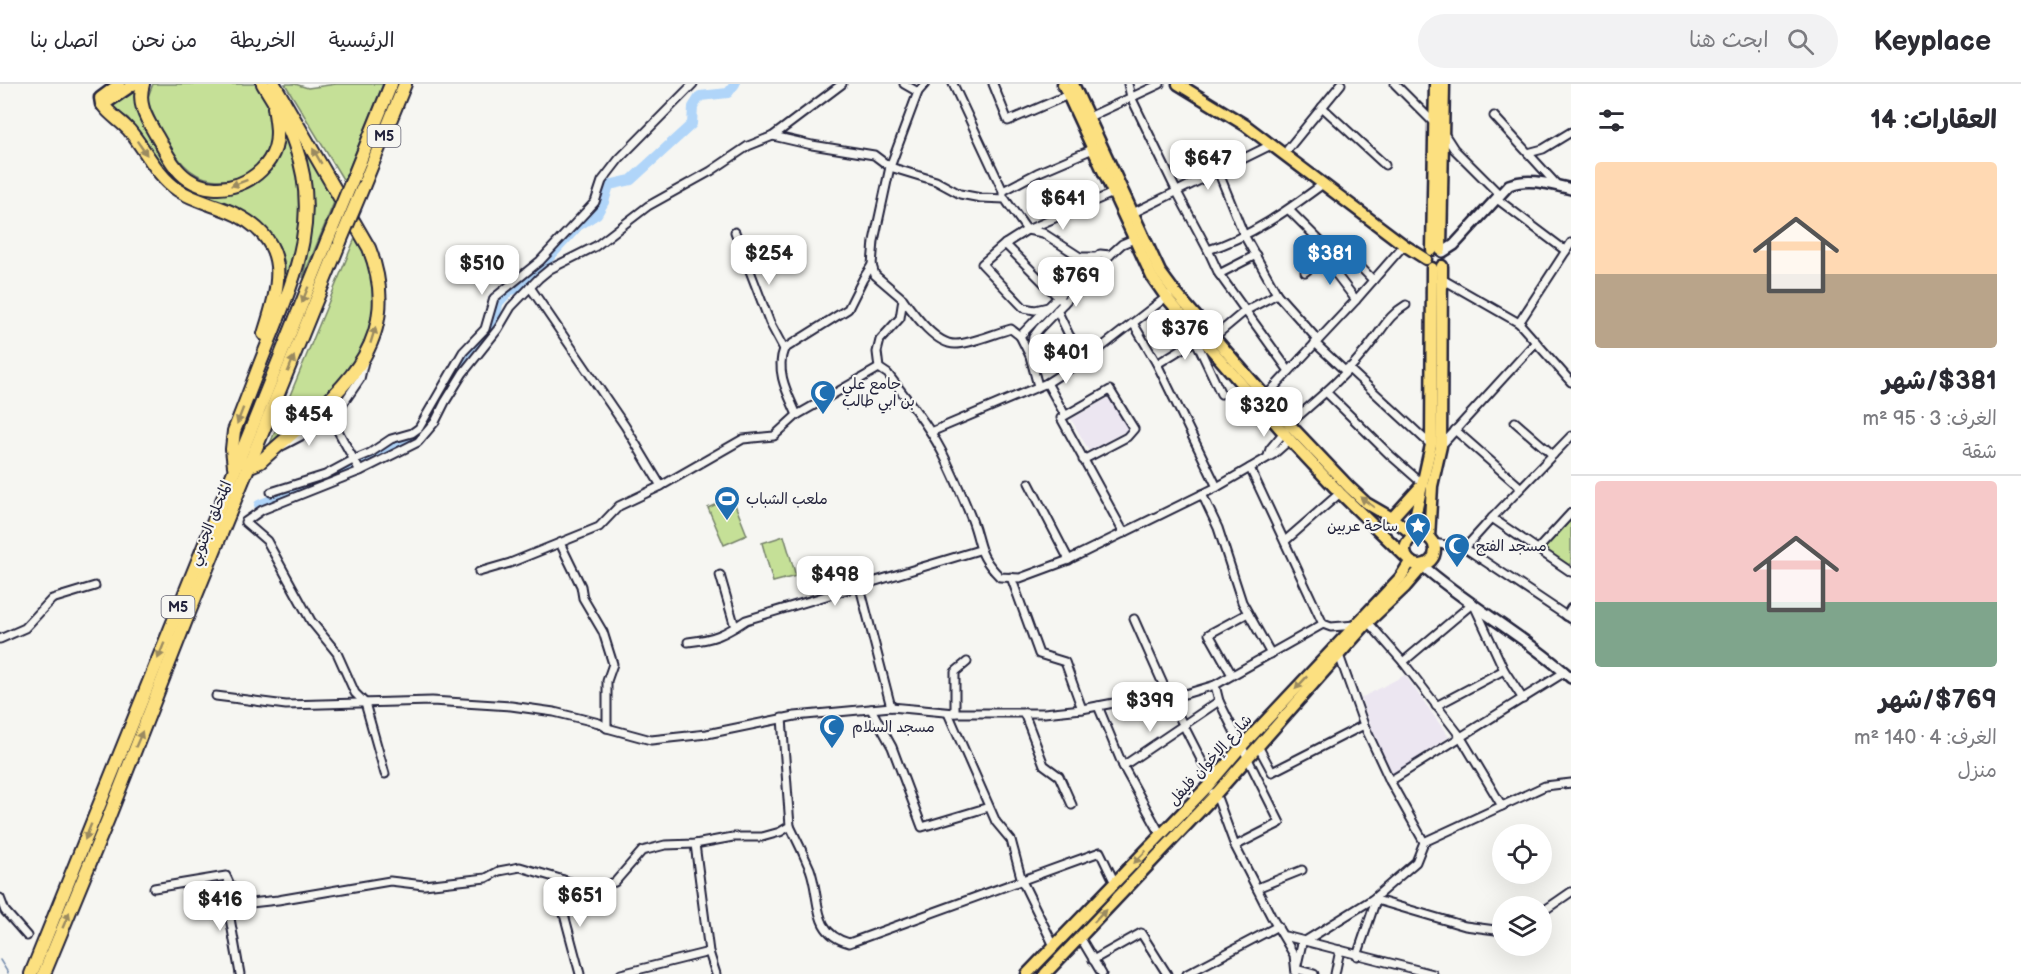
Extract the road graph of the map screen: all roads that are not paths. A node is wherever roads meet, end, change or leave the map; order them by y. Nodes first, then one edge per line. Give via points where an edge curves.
1 (119, 84) edge
2 (134, 84) edge
3 (143, 84) edge
4 (263, 84) edge
5 (274, 84) edge
6 (391, 84) edge
7 (405, 84) edge
8 (693, 84) edge
9 (842, 84) edge
10 (904, 84) edge
11 (925, 84) edge
12 (953, 84) edge
13 (993, 84) edge
14 (1063, 84) edge
15 (1074, 84) edge
16 (1128, 84) edge
17 (1160, 84) edge
18 (1178, 84) edge
19 (1192, 84) edge
20 (1341, 84) edge
21 (1395, 84) edge
22 (1435, 84) edge
23 (1444, 84) edge
24 (918, 92) junction
25 (1068, 95) junction
26 (1131, 97) junction
27 (273, 100) junction
28 (102, 105) junction
29 (1322, 107) junction
30 (1494, 116) dead end
31 (1089, 117) junction
32 (1438, 127) junction
33 (1571, 132) edge
34 (773, 136) junction
35 (1281, 148) junction
36 (1093, 149) junction
37 (1528, 153) junction
38 (1385, 165) dead end
39 (890, 167) junction
40 (1218, 171) junction
41 (1323, 184) junction
42 (1558, 186) junction
43 (1571, 189) edge
44 (1177, 192) junction
45 (1113, 193) junction
46 (1004, 195) junction
47 (1498, 197) junction
48 (1289, 210) junction
49 (1133, 213) junction
50 (1027, 230) junction
51 (735, 232) dead end
52 (1244, 235) junction
53 (1134, 239) junction
54 (334, 242) junction
55 (1571, 243) edge
56 (1005, 244) junction
57 (1404, 245) junction
58 (1208, 250) junction
59 (1330, 251) junction
60 (1566, 251) junction
61 (1110, 255) junction
62 (1256, 255) junction
63 (1323, 257) junction
64 (1435, 257) junction
65 (1097, 258) junction
66 (540, 261) junction
67 (872, 266) junction
68 (550, 269) junction
69 (1305, 272) dead end
70 (1219, 274) junction
71 (1442, 279) junction
72 (1374, 280) junction
73 (530, 287) junction
74 (1170, 294) junction
75 (1277, 294) junction
76 (903, 299) junction
77 (1061, 300) junction
78 (1356, 300) junction
79 (1406, 305) dead end
80 (1048, 307) junction
81 (1057, 310) junction
82 (1245, 310) junction
83 (1133, 323) junction
84 (1519, 323) junction
85 (1020, 336) junction
86 (1214, 337) junction
87 (1198, 339) junction
88 (1317, 341) junction
89 (1536, 342) junction
90 (784, 349) junction
91 (365, 356) junction
92 (1030, 356) junction
93 (1085, 358) junction
94 (1157, 364) junction
95 (879, 368) junction
96 (1346, 370) junction
97 (1289, 371) junction
98 (256, 373) junction
99 (1571, 382) edge
100 (1047, 383) junction
101 (1038, 386) junction
102 (1326, 392) junction
103 (1221, 394) dead end
104 (1262, 400) junction
105 (1065, 415) junction
106 (797, 416) junction
107 (332, 420) junction
108 (1515, 422) dead end
109 (1455, 430) junction
110 (1290, 431) junction
111 (931, 432) junction
112 (1571, 436) edge
113 (1436, 445) junction
114 (276, 448) junction
115 (1553, 455) junction
116 (353, 459) junction
117 (1083, 460) junction
118 (240, 464) junction
119 (1250, 468) junction
120 (360, 471) junction
121 (1029, 483) dead end
122 (1427, 485) junction
123 (661, 486) junction
124 (1217, 487) junction
125 (1521, 488) junction
126 (271, 492) dead end
127 (1340, 493) junction
128 (1202, 494) junction
129 (1571, 513) edge
130 (1392, 518) junction
131 (1492, 518) junction
132 (1124, 533) junction
133 (1415, 536) junction
134 (1285, 541) junction
135 (1431, 541) junction
136 (560, 543) junction
137 (1466, 548) junction
138 (1538, 549) junction
139 (979, 550) junction
140 (1068, 560) junction
141 (1408, 560) junction
142 (1424, 566) junction
143 (479, 572) dead end
144 (1571, 572) edge
145 (720, 575) dead end
146 (1011, 577) junction
147 (95, 586) dead end
148 (860, 587) junction
149 (1473, 603) junction
150 (1571, 608) edge
151 (1248, 613) junction
152 (1568, 618) edge
153 (1134, 619) dead end
154 (1368, 622) junction
155 (1323, 624) junction
156 (1354, 625) junction
157 (735, 627) junction
158 (0, 639) edge
159 (688, 642) dead end
160 (1271, 654) junction
161 (1340, 655) junction
162 (967, 662) dead end
163 (1403, 662) junction
164 (1504, 670) junction
165 (1233, 675) junction
166 (1568, 675) edge
167 (1215, 685) junction
168 (1167, 693) junction
169 (216, 696) dead end
170 (1522, 699) junction
171 (1219, 701) junction
172 (365, 703) junction
173 (1098, 706) junction
174 (1436, 706) junction
175 (891, 707) junction
176 (871, 709) junction
177 (1082, 710) junction
178 (951, 713) junction
179 (1024, 713) junction
180 (782, 718) junction
181 (1183, 725) junction
182 (1364, 725) junction
183 (607, 728) junction
184 (1460, 736) junction
185 (1242, 746) junction
186 (1258, 746) junction
187 (1247, 759) junction
188 (1123, 766) junction
189 (385, 774) dead end
190 (1390, 781) junction
191 (1571, 783) edge
192 (1212, 788) junction
193 (1072, 805) dead end
194 (1502, 806) junction
195 (989, 807) junction
196 (790, 826) junction
197 (1161, 835) junction
198 (1424, 842) junction
199 (695, 844) junction
200 (1235, 846) junction
201 (1302, 870) dead end
202 (563, 880) junction
203 (1022, 880) junction
204 (1115, 883) junction
205 (154, 888) dead end
206 (1257, 888) junction
207 (1571, 892) edge
208 (234, 893) junction
209 (0, 898) edge
210 (1374, 900) junction
211 (1552, 905) edge
212 (5, 911) junction
213 (0, 920) edge
214 (1278, 926) junction
215 (1492, 930) edge
216 (27, 936) dead end
217 (1284, 936) junction
218 (1080, 937) junction
219 (1305, 941) junction
220 (1054, 946) junction
221 (1340, 951) junction
222 (708, 952) junction
223 (1357, 956) junction
224 (1093, 960) junction
225 (1296, 971) edge
226 (31, 974) edge
227 (44, 974) edge
228 (240, 974) edge
229 (580, 974) edge
230 (621, 974) edge
231 (716, 974) edge
232 (1027, 974) edge
233 (1046, 974) edge
234 (1102, 974) edge
235 (1167, 974) edge
236 (1187, 974) edge
237 (1314, 974) edge
238 (1335, 974) edge
239 (1433, 974) edge

1 - 28 main road via 100,98
2 - 28 main road
27 -> 3 highway via 278,135 265,166 241,183 207,187 186,177 173,163 143,111
4 - 27 highway
91 -> 5 highway via 378,315 379,289 372,257
6 - 54 highway, المتحلق الجنوبي / M5, bridge via 353,178
7 - 54 highway, المتحلق الجنوبي / M5, bridge via 363,187
8 - 66 street via 619,159 602,181 595,202
9 - 34 street
10 - 24 street
11 - 24 street
12 - 46 street
13 - 25 street via 1008,121
14 - 25 main road
15 - 31 main road
16 - 26 street
17 - 26 street
18 - 35 main road
19 - 35 main road via 1230,107
20 - 29 street
21 - 32 street
22 - 32 main road
23 - 32 main road
24 - 39 street
25 - 36 main road
26 - 31 street
26 - 44 street
27 - 98 highway via 300,160 305,225 295,277
28 -> 98 highway via 129,130 172,185 236,214 262,234 271,247 278,267 278,285
29 - 35 street
29 - 38 street
30 - 37 street
31 - 49 main road
32 - 47 street
32 - 64 main road
33 - 37 street
34 - 39 street via 874,155
34 - 68 street via 748,146 648,206 596,246
35 - 40 street
35 - 41 main road
35 - 64 main road
36 - 45 main road
36 - 46 street via 1037,173
37 - 42 street
39 - 46 street via 936,181 960,194 981,198
39 - 67 street
40 - 44 street
40 - 52 street
41 - 48 street
41 - 57 main road
42 - 43 main road
42 - 47 main road via 1519,181
44 - 49 street
44 - 58 street
45 - 50 street
45 - 53 main road
46 - 50 street
47 - 60 street
47 - 64 main road via 1454,245
48 - 52 street
48 - 59 street
49 - 74 main road
50 - 56 street
50 - 65 street via 1043,232 1080,257
51 - 90 street
52 - 58 street
52 - 62 street
53 - 61 street
53 - 74 main road via 1152,277
54 - 118 highway, المتحلق الجنوبي / M5
55 - 60 street
56 - 77 street
56 - 80 street via 982,264 1024,308
57 - 64 main road
57 - 72 street
58 - 70 street
59 - 63 street
59 - 72 street via 1343,249
60 - 84 street
61 - 65 street via 1100,254
61 - 77 street
62 - 70 street
62 - 75 street
63 - 69 street
63 - 78 street
64 - 71 main road
64 - 113 main road
65 - 77 street
66 - 68 street
66 - 116 street via 494,298 485,329 463,352 419,428
67 - 76 street via 875,275
67 - 90 street via 848,309
68 - 73 street
70 - 82 street
71 - 84 street
71 - 113 main road
72 - 78 street
73 - 120 street via 463,373 427,434 400,453
73 - 123 street
74 - 83 street
74 - 86 main road
74 - 87 main road
75 - 82 street
75 - 88 street
76 - 85 street via 940,340 968,342 1011,329
76 - 95 street via 900,318 880,340
77 - 80 street
77 - 81 street
78 - 88 street
79 - 96 street via 1381,327
80 - 85 street
81 - 92 street via 1034,336
81 - 93 street
82 - 86 street
82 - 97 street
83 - 93 street
83 - 94 street
84 - 89 street
85 - 92 street
86 - 104 main road
87 - 94 street
87 - 103 street
87 - 104 main road
88 - 96 street
88 - 97 street
89 - 99 street
89 - 109 street
90 - 106 street via 781,374
91 - 107 street via 360,379
91 - 114 highway via 347,383
92 - 101 street
93 - 100 street
94 - 124 street
95 - 106 street
95 - 111 street via 888,374
96 - 102 street
96 - 113 street
97 - 104 street
98 -> 118 highway via 234,431 232,449
100 - 101 street
100 - 105 street
101 - 111 street
102 - 110 street
102 - 122 street
104 - 110 main road
105 - 117 street via 1061,418
105 - 117 street via 1110,390 1134,429 1127,437
106 - 123 street via 774,436 743,439
107 - 114 street
107 - 116 street
108 - 115 street
109 - 113 street
109 - 125 street
110 - 119 street via 1270,449 1268,456
110 - 127 main road
130 -> 110 main road via 1366,503
111 - 139 street via 972,522
112 - 115 street
113 - 122 main road
114 - 118 highway via 260,462
115 - 125 street
116 - 120 street
116 - 126 street via 325,475
117 - 132 street
118 -> 226 highway, المتحلق الجنوبي / M5
227 -> 118 highway, المتحلق الجنوبي / M5 via 108,819
119 - 124 street
119 - 134 street
120 - 172 street via 262,510 245,522 267,541 311,621 337,653
121 - 140 street
122 - 130 main road
122 - 133 main road via 1414,517
122 - 135 main road
123 - 136 street via 619,506 599,527
124 - 128 street
125 - 131 street
127 - 134 street
127 - 141 main road
128 - 132 street
128 - 151 street
129 - 138 street
130 - 133 main road
131 - 137 street
131 - 138 street
132 - 140 street
133 - 135 main road
133 - 141 main road via 1405,546
134 - 155 street
135 - 137 street
135 - 142 main road via 1435,554
136 - 143 street
136 - 183 street via 583,598 603,632 613,664 608,681
137 - 152 street
138 - 144 street
139 - 146 street via 1000,577
139 - 148 street
140 - 146 street via 1020,578
141 - 142 main road
141 - 156 main road, شارع الإخوان فليفل via 1400,578
142 - 149 main road
142 - 154 main road, شارع الإخوان فليفل
145 - 157 street
146 - 177 street via 1039,654 1065,662
147 - 158 street via 52,599 25,628
148 - 157 street via 746,620
148 - 175 street
149 - 163 street
149 - 164 street
149 - 166 main road
150 - 152 street
151 - 160 street
151 - 165 street via 1209,634
153 - 168 street
154 - 161 main road, شارع الإخوان فليفل
154 - 163 street
155 - 156 street
155 - 160 street
156 -> 185 main road, شارع الإخوان فليفل
157 - 159 street via 725,634
160 - 165 street
161 - 182 street
161 - 186 main road, شارع الإخوان فليفل
162 - 178 street via 955,672
163 - 174 street
164 - 170 street
164 - 174 street
165 - 167 street
166 - 170 street
167 - 168 street via 1185,694
167 - 171 street
168 - 173 street
168 - 181 street
169 - 172 street via 285,705
170 - 184 street
171 - 181 street
171 - 185 street
172 - 183 street via 432,701 511,706 554,712
172 - 189 street
173 - 177 street
173 - 188 street
174 - 184 street
175 - 176 street
175 - 178 street
176 - 180 street
176 - 195 street via 892,747 922,827
177 - 179 street
178 - 179 street
178 - 195 street
179 - 193 street via 1044,765 1059,776
180 - 183 street via 707,734 651,740
180 - 196 street
181 - 188 street
181 - 192 street
182 - 186 street via 1272,772
182 - 190 street
184 - 190 street
184 - 194 street
185 - 187 street
185 - 192 main road, شارع الإخوان فليفل
186 - 187 main road, شارع الإخوان فليفل
187 - 192 main road, شارع الإخوان فليفل
187 - 200 street via 1280,824
188 - 197 street
190 - 198 street
191 - 194 street via 1545,786
192 - 197 main road, شارع الإخوان فليفل
192 - 200 street
218 -> 192 main road, شارع الإخوان فليفل
194 - 198 street
195 - 203 street via 1011,840
196 - 199 street via 762,837 733,837
196 - 203 street via 811,871 827,932 849,943
197 -> 204 main road, شارع الإخوان فليفل
198 - 210 street via 1416,862
199 - 202 street via 642,851 615,882 594,889
199 - 222 street
200 - 206 street
201 - 206 street
202 - 208 street via 520,867 486,878 424,885 390,881 251,903
202 - 229 street via 557,888
203 - 204 street via 1100,852
203 - 220 street
204 - 220 main road, شارع الإخوان فليفل
205 - 208 street via 226,876
206 - 214 street
207 - 211 street
208 - 228 street via 228,907
209 - 212 street
210 - 215 street via 1465,926
210 - 219 street
210 - 223 street
212 - 213 street
212 - 216 street
214 - 217 street
214 - 236 street
217 - 219 street
217 - 225 street via 1294,955
218 - 224 street
218 - 233 main road, شارع الإخوان فليفل
219 - 221 street
219 - 225 street
220 - 232 main road, شارع الإخوان فليفل
221 - 223 street
221 - 238 street
222 - 230 street
222 - 231 street
223 - 239 street
224 - 234 street
224 - 235 street via 1141,933
225 - 237 street

